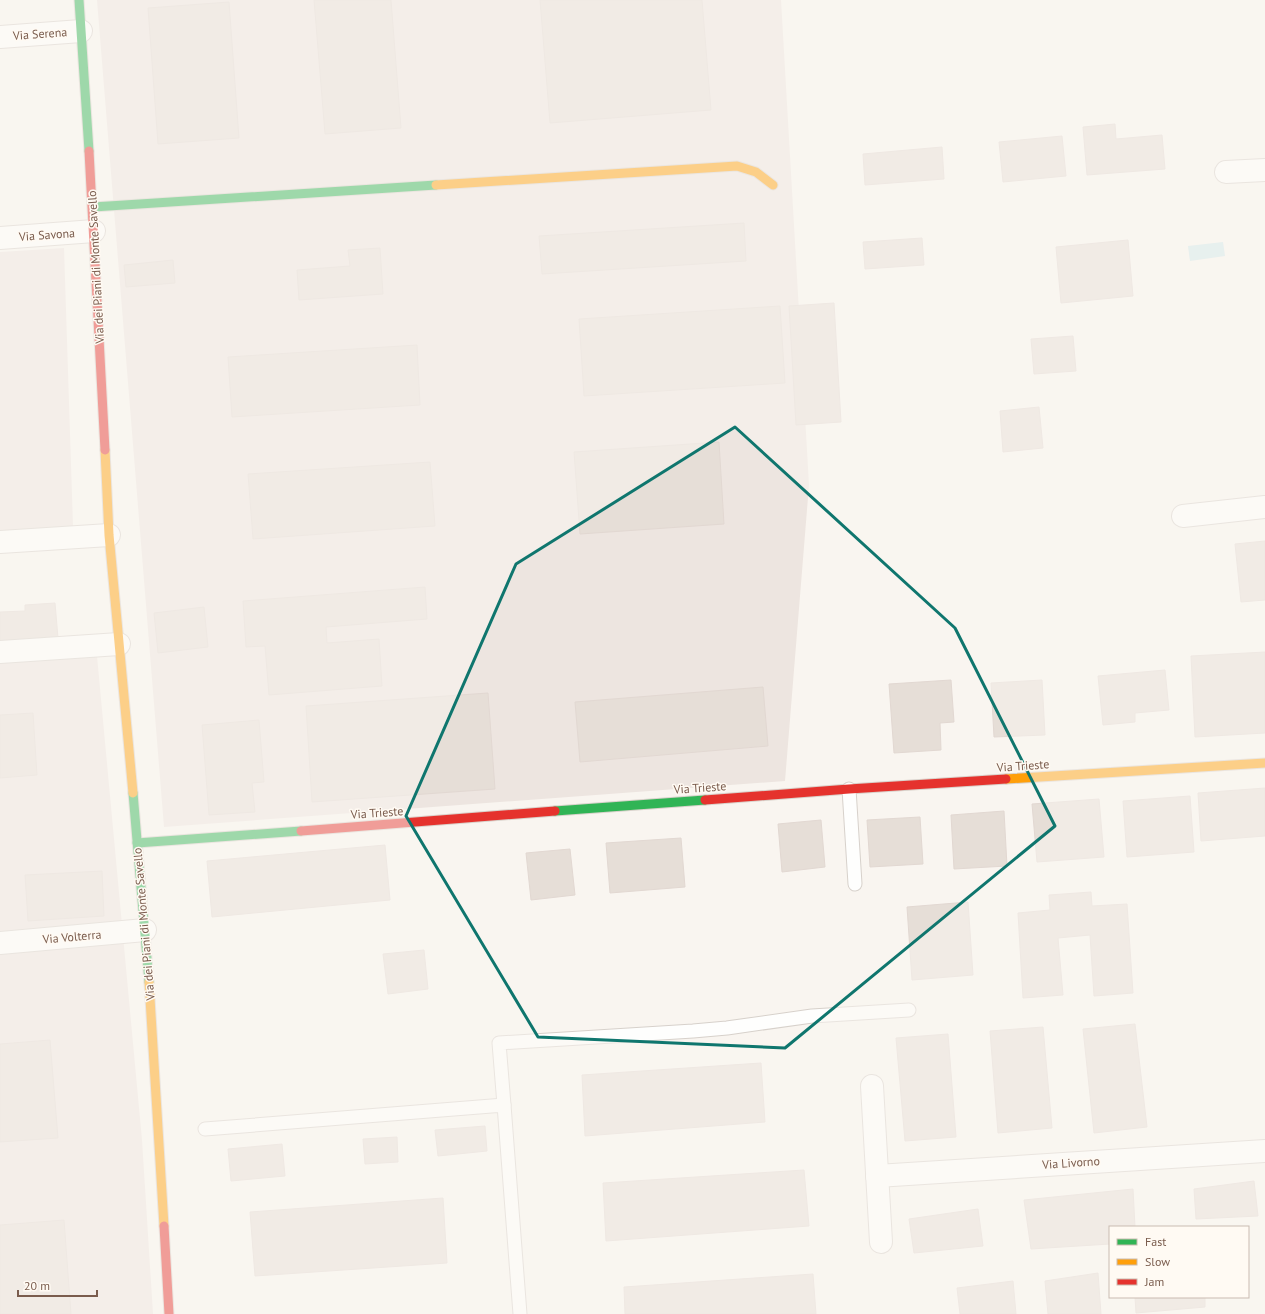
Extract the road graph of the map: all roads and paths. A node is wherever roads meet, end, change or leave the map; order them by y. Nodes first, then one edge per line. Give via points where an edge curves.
1 (78, 0) edge
2 (80, 31) junction
3 (0, 37) edge
4 (1265, 170) edge
5 (1226, 172) dead end
6 (773, 185) dead end
7 (93, 207) junction
8 (94, 231) junction
9 (0, 238) edge
10 (1265, 507) edge
11 (1183, 516) dead end
12 (109, 535) junction
13 (0, 542) edge
14 (119, 644) junction
15 (0, 652) edge
16 (1265, 762) edge
17 (849, 789) junction
18 (137, 843) junction
19 (855, 884) dead end
20 (145, 930) junction
21 (0, 944) edge
22 (909, 1010) dead end
23 (872, 1086) dead end
24 (504, 1105) junction
25 (204, 1128) dead end
26 (1265, 1151) edge
27 (877, 1176) junction
28 (881, 1242) dead end
29 (169, 1314) edge
30 (520, 1314) edge

1 - 2 street, Via dei Piani di Monte Savello
2 - 3 street, Via Serena
2 - 7 street, Via dei Piani di Monte Savello
4 - 5 street
6 - 7 street via 761,174 736,166
7 - 8 street, Via dei Piani di Monte Savello
8 - 9 street, Via Savona
8 - 12 street, Via dei Piani di Monte Savello
10 - 11 street
12 - 13 street
12 - 14 street, Via dei Piani di Monte Savello
14 - 15 street
14 - 18 street, Via dei Piani di Monte Savello
16 - 17 street, Via Trieste
17 - 18 street, Via Trieste
17 - 19 lane
18 - 20 street, Via dei Piani di Monte Savello
20 - 21 street, Via Volterra
20 - 29 street, Via dei Piani di Monte Savello
22 - 24 lane via 812,1016 733,1028 499,1043
23 - 27 street
24 - 25 lane
24 - 30 lane
26 - 27 street, Via Livorno
27 - 28 street

